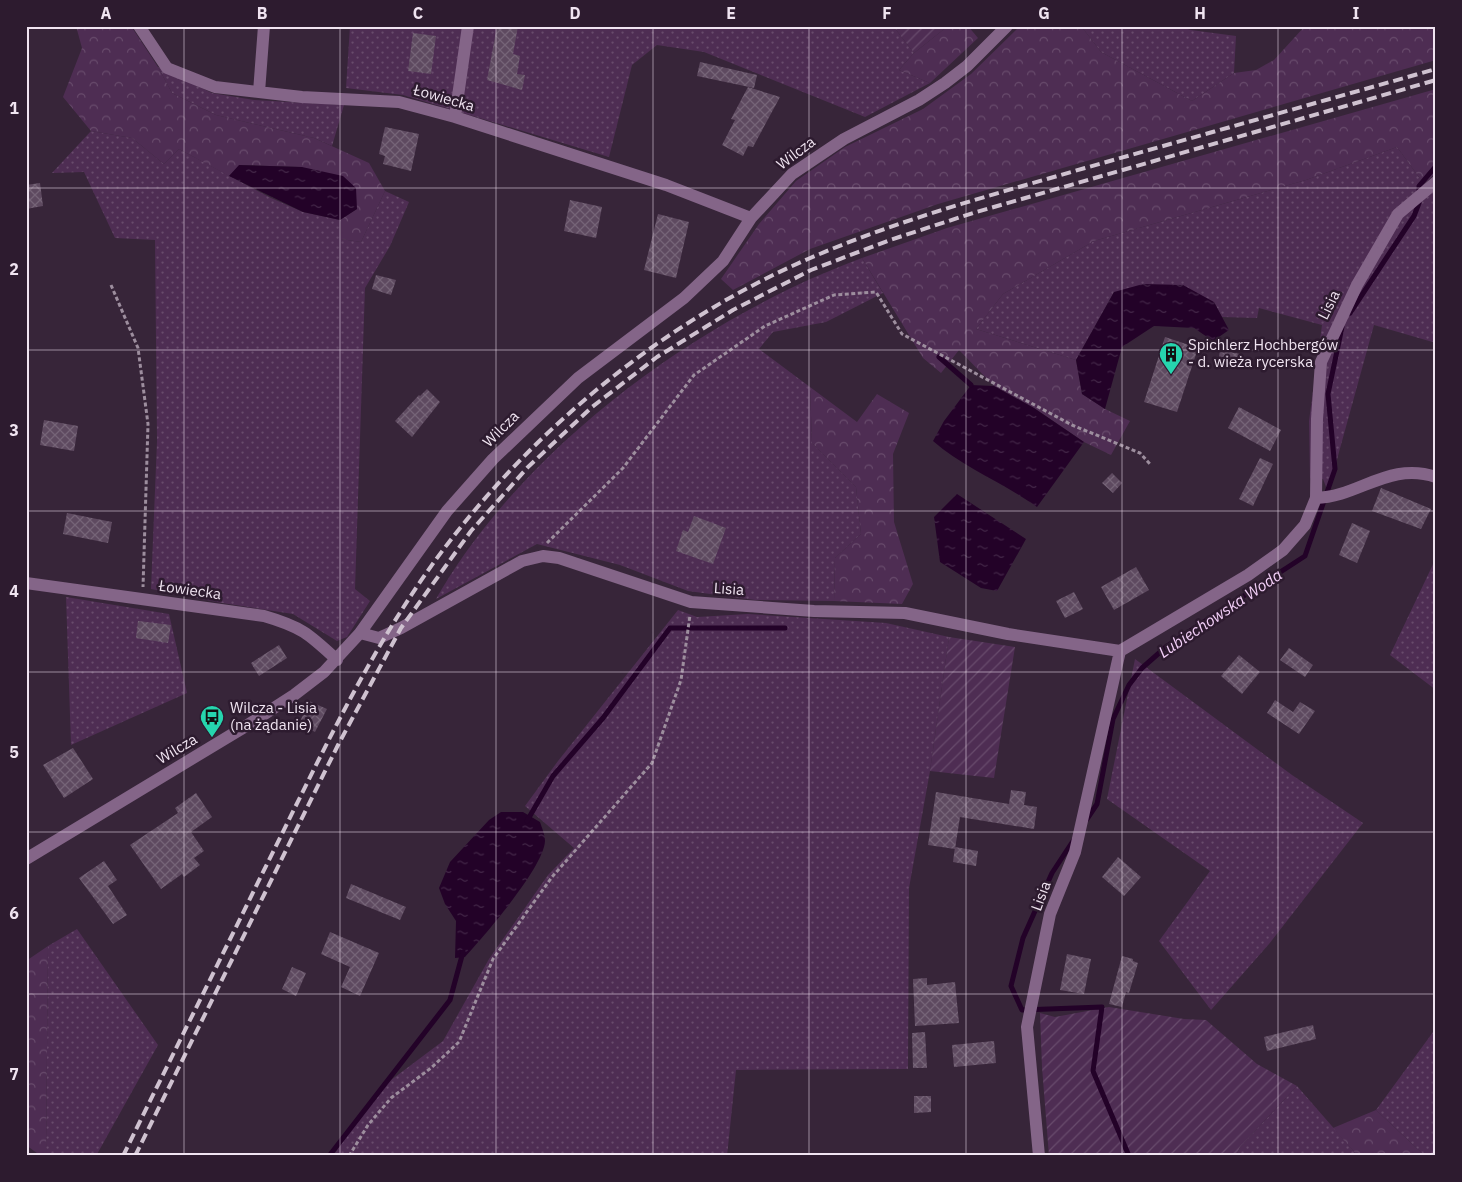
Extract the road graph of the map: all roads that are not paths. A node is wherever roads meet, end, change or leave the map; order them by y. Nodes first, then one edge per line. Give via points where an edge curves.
1 (139, 26) edge
2 (264, 26) edge
3 (468, 26) edge
4 (1007, 26) edge
5 (259, 92) junction
6 (455, 117) junction
7 (1436, 182) edge
8 (751, 218) junction
9 (1436, 477) edge
10 (1316, 498) junction
11 (26, 583) edge
12 (360, 633) junction
13 (1120, 652) junction
14 (337, 660) junction
15 (26, 859) edge
16 (1039, 1156) edge

1 - 5 street, Łowiecka via 166,68 215,87
2 - 5 street
3 - 6 street
4 - 8 street, Wilcza via 968,66 944,83 919,100 844,139 792,174
5 - 6 street, Łowiecka via 399,102
6 - 8 street, Łowiecka via 666,185
7 - 10 street, Lisia via 1398,214 1357,285 1321,362
8 - 12 street, Wilcza via 723,261 684,298 578,378 483,470 447,511
9 - 10 street via 1419,473 1382,477 1329,498
10 - 13 street, Lisia via 1305,525 1283,550 1248,575
11 - 14 street, Łowiecka via 264,616 293,624
12 - 13 street, Lisia via 379,638 522,561 543,556 559,558 691,602 814,611 905,613
12 - 14 street, Wilcza
13 - 16 street, Lisia via 1075,852 1050,914 1027,1027
14 - 15 street, Wilcza via 294,695 246,726

